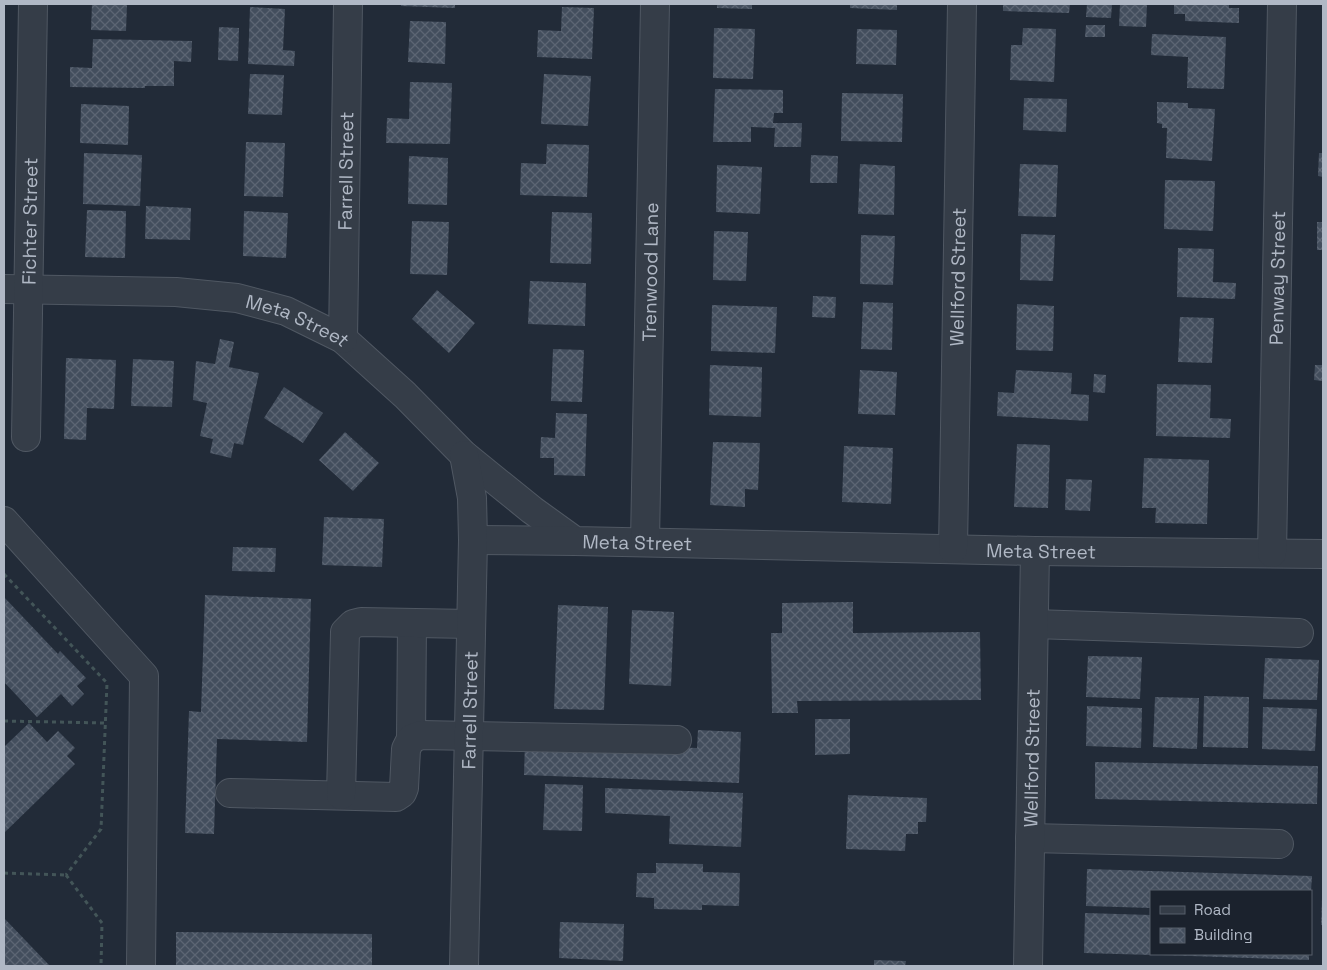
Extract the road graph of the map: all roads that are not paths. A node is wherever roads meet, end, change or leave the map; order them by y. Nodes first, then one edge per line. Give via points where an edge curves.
1 (33, 4) edge
2 (348, 4) edge
3 (655, 4) edge
4 (962, 4) edge
5 (1282, 4) edge
6 (16, 290) edge
7 (343, 339) junction
8 (26, 437) dead end
9 (464, 454) junction
10 (4, 521) edge
11 (473, 540) junction
12 (575, 541) junction
13 (645, 541) junction
14 (954, 549) junction
15 (1035, 551) junction
16 (1272, 553) junction
17 (1323, 554) edge
18 (412, 623) junction
19 (471, 624) junction
20 (1034, 624) junction
21 (1299, 633) dead end
22 (469, 736) junction
23 (411, 739) junction
24 (678, 740) dead end
25 (230, 793) dead end
26 (341, 795) junction
27 (1030, 838) junction
28 (1279, 844) dead end
29 (141, 966) edge
30 (464, 966) edge
31 (1028, 966) edge

1 - 6 street, Fichter Street
2 - 7 street, Farrell Street
3 - 13 street, Trenwood Lane
4 - 14 street, Wellford Street
5 - 16 street, Penway Street
6 - 7 street, Meta Street via 176,292 237,298 286,311
6 - 8 street, Fichter Street
7 - 9 street, Meta Street
9 - 11 street, Farrell Street via 472,498
9 - 12 street, Meta Street
10 - 29 street via 144,676
11 - 12 street
11 - 19 street, Farrell Street
12 - 13 street, Meta Street
13 - 14 street, Meta Street
14 - 15 street, Meta Street
15 - 16 street, Meta Street
15 - 20 street, Wellford Street
16 - 17 street, Meta Street
18 - 19 street
18 - 23 street
18 - 26 street via 360,622 345,632
19 - 22 street, Farrell Street
20 - 21 street
20 - 27 street, Wellford Street
22 - 23 street via 421,735
22 - 24 street
22 - 30 street, Farrell Street
23 - 26 street via 406,749 402,793 396,797
25 - 26 street
27 - 28 street
27 - 31 street, Wellford Street

